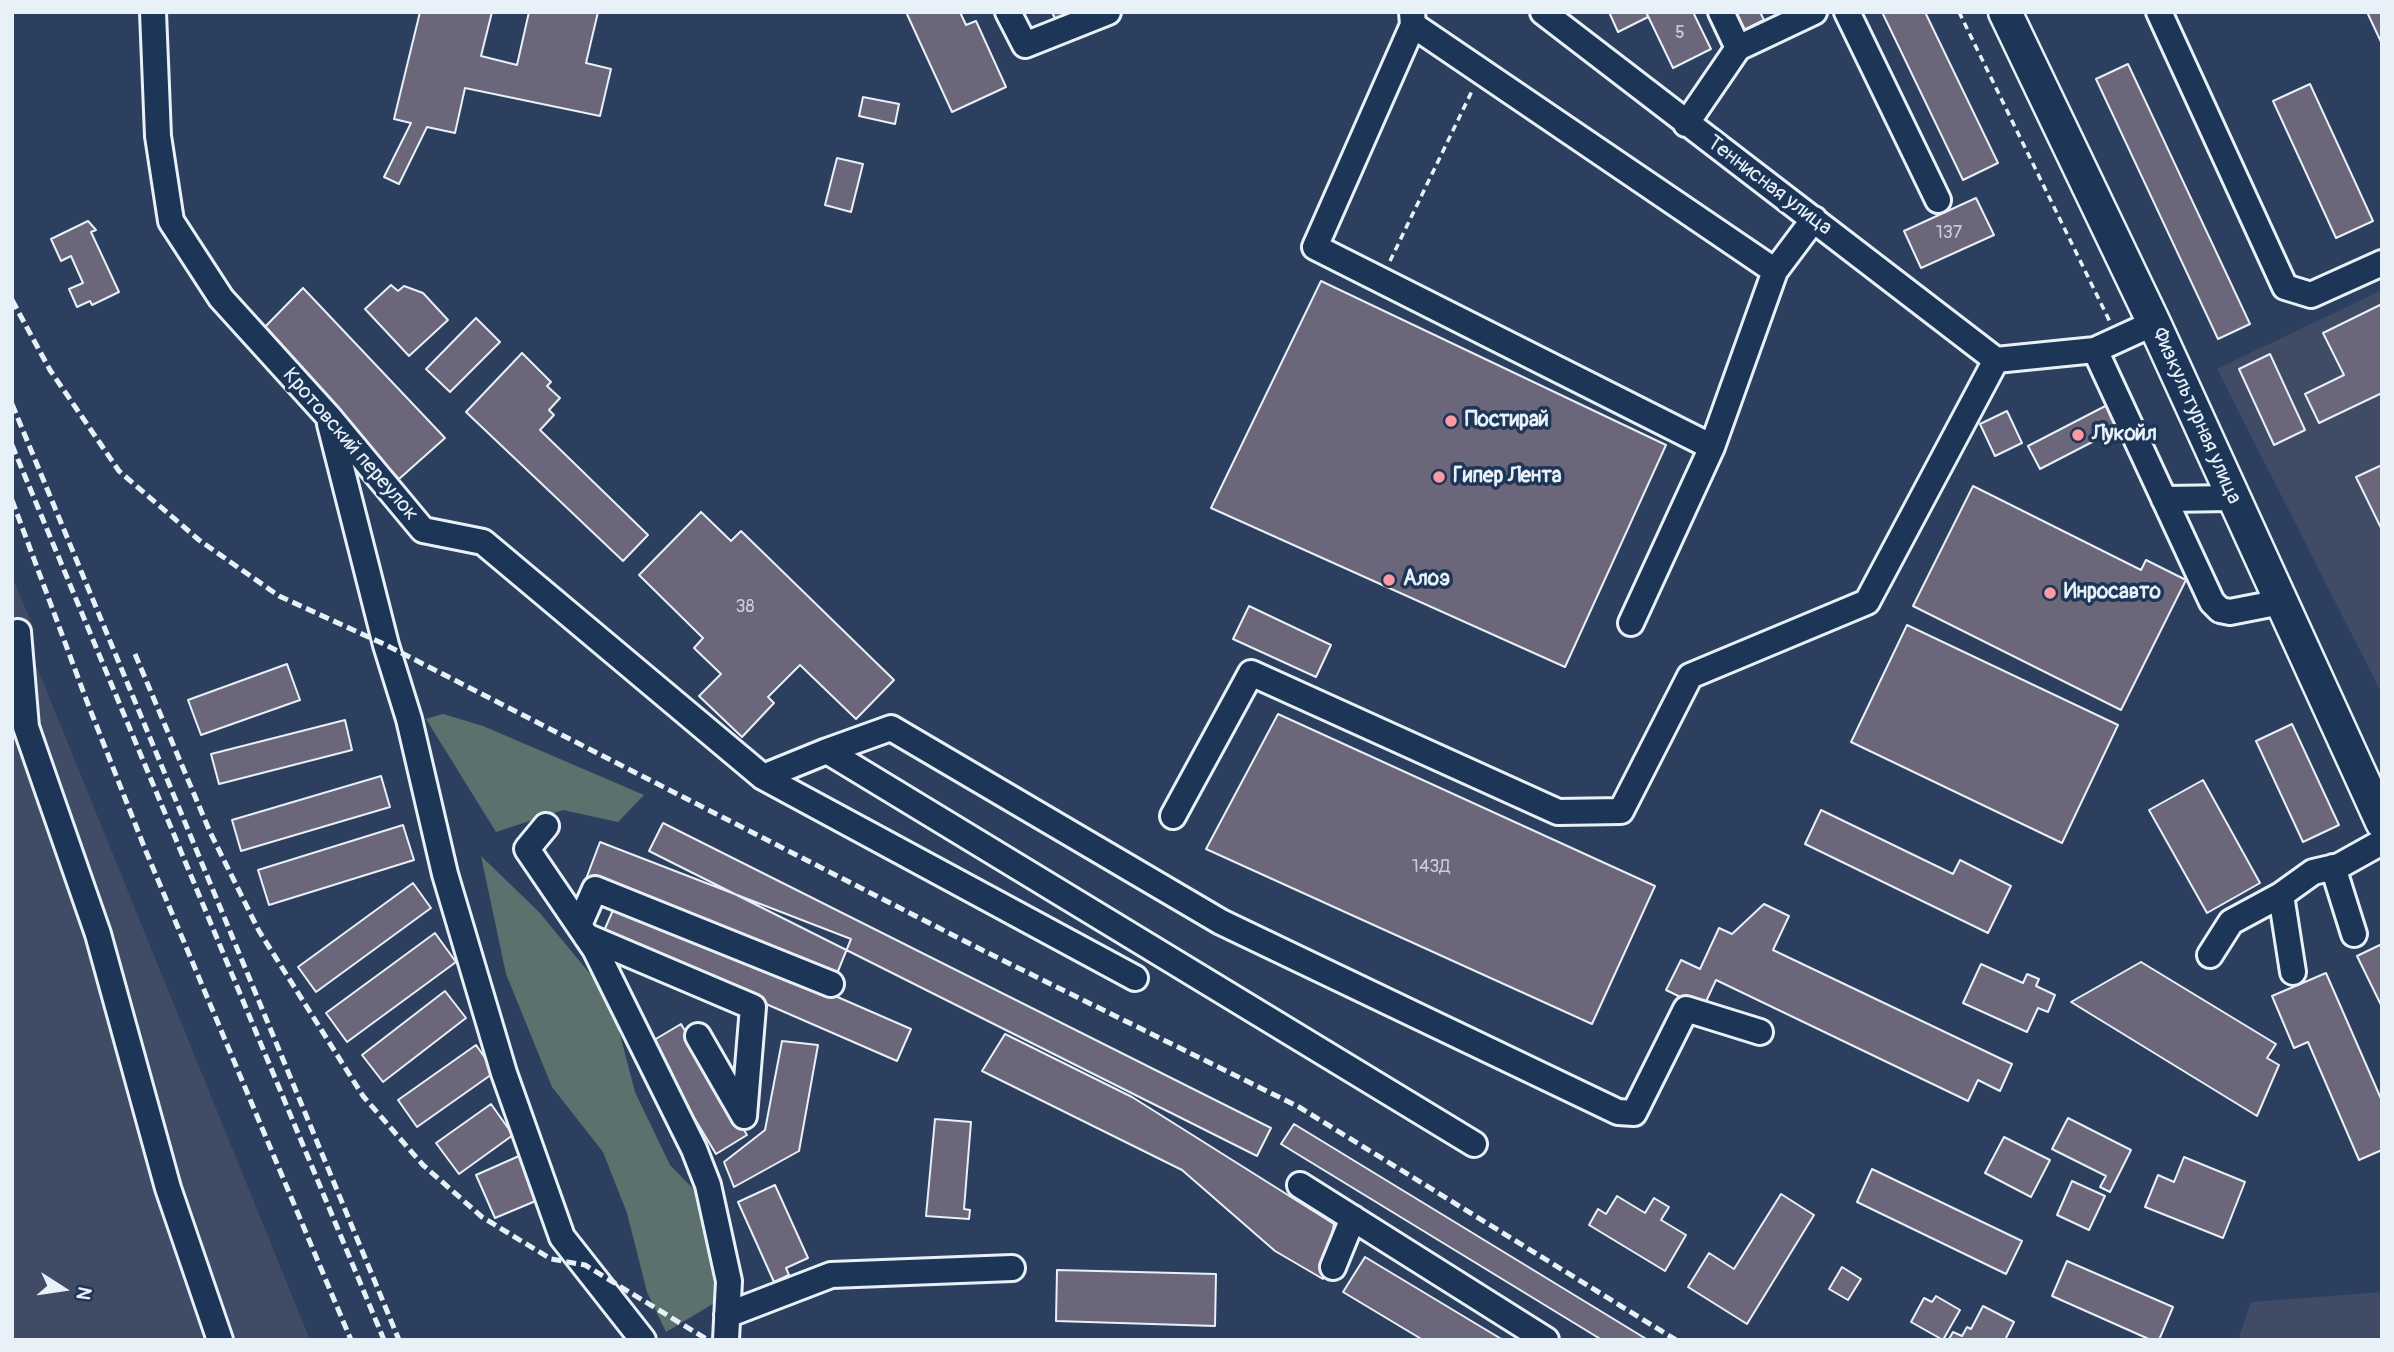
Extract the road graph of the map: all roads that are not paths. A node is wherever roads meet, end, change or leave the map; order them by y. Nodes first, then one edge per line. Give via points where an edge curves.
1 (153, 12) edge
2 (1008, 12) edge
3 (1108, 12) edge
4 (1543, 12) edge
5 (1721, 12) edge
6 (1814, 12) edge
7 (1847, 12) edge
8 (2005, 12) edge
9 (2159, 12) edge
10 (1412, 19) edge
11 (1738, 48) junction
12 (1686, 124) junction
13 (1938, 200) dead end
14 (1814, 219) junction
15 (2382, 263) edge
16 (1775, 271) junction
17 (2154, 323) junction
18 (2095, 350) junction
19 (1996, 360) junction
20 (328, 416) junction
21 (1712, 447) junction
22 (2233, 498) junction
23 (2164, 499) junction
24 (2281, 602) junction
25 (1631, 623) dead end
26 (18, 632) dead end
27 (827, 751) junction
28 (763, 777) junction
29 (1173, 816) dead end
30 (2382, 822) edge
31 (546, 826) dead end
32 (2382, 842) edge
33 (2333, 867) junction
34 (2281, 895) junction
35 (583, 931) junction
36 (2354, 934) dead end
37 (2210, 955) dead end
38 (2293, 972) dead end
39 (1135, 978) dead end
40 (831, 984) dead end
41 (1760, 1032) dead end
42 (698, 1036) dead end
43 (1474, 1144) dead end
44 (1300, 1185) dead end
45 (1353, 1218) junction
46 (1333, 1267) dead end
47 (1012, 1268) dead end
48 (727, 1328) edge
49 (220, 1340) edge
50 (643, 1340) edge
51 (1546, 1340) edge

1 - 20 street, Кротовский переулок via 158,136 170,221 221,298
2 - 3 street via 1025,44
4 - 12 street, Теннисная улица
5 - 11 street
6 - 11 street
7 - 13 street
8 - 17 main road, Физкультурная улица
9 - 15 street via 2285,287 2311,295
10 - 16 street
10 - 21 street via 1315,247
11 - 12 street
12 - 14 street, Теннисная улица
14 - 16 street
14 - 19 street, Теннисная улица
16 - 21 street
17 - 18 street
17 - 22 main road, Физкультурная улица
18 - 19 street
18 - 23 street
19 - 29 street via 1867,602 1690,676 1621,811 1558,812 1251,673
20 - 28 street, Кротовский переулок via 423,530 483,541
20 - 50 street via 445,874 504,1073 562,1237
21 - 25 street
22 - 23 street
22 - 24 main road, Физкультурная улица
23 - 24 street via 2212,602 2220,610
24 - 30 main road, Физкультурная улица
26 - 49 street via 26,727 98,934 169,1188
27 - 28 street
27 - 41 street via 891,728 1221,922 1618,1112 1634,1113 1686,1009
27 - 43 street
28 - 39 street, Кротовский переулок
31 - 35 street via 527,849
32 - 33 street
33 - 34 street via 2313,872
33 - 36 street
34 - 37 street via 2231,922
34 - 38 street
35 - 40 street via 595,889
35 - 42 street via 753,1007 744,1116
35 - 48 street via 708,1185 729,1281
44 - 45 street
45 - 46 street
45 - 51 street
47 - 48 street via 831,1275

